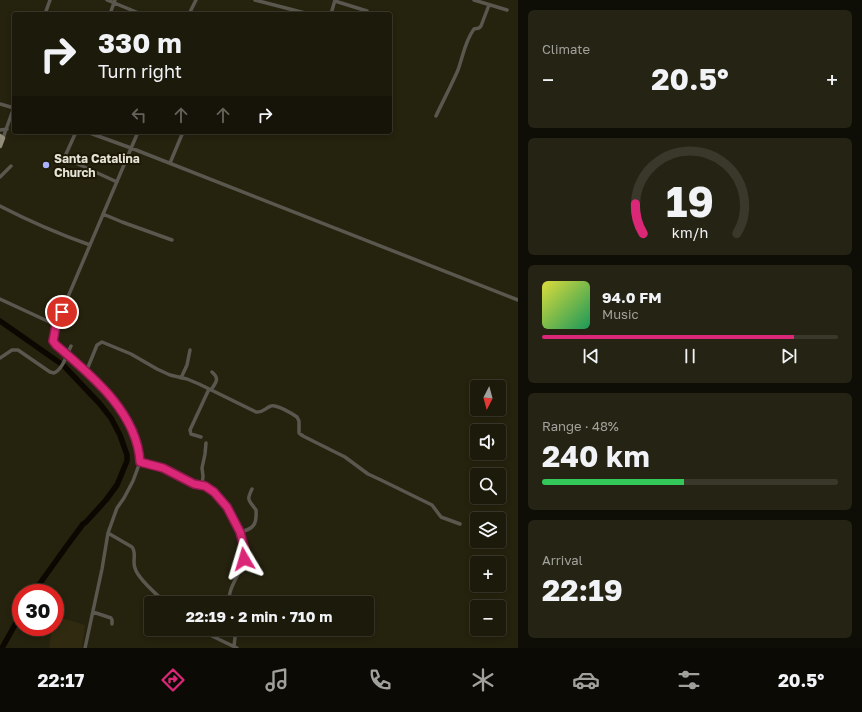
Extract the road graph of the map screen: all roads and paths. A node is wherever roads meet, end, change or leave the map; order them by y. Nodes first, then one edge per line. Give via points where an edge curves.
1 (50, 0) edge
2 (107, 0) edge
3 (196, 0) edge
4 (255, 0) edge
5 (335, 0) edge
6 (474, 0) edge
7 (114, 1) edge
8 (489, 4) junction
9 (507, 10) dead end
10 (367, 11) dead end
11 (46, 12) edge
12 (111, 12) edge
13 (137, 12) edge
14 (190, 12) edge
15 (301, 12) edge
16 (332, 12) edge
17 (0, 104) edge
18 (12, 107) edge
19 (12, 113) edge
20 (436, 116) dead end
21 (6, 129) junction
22 (0, 130) edge
23 (75, 134) edge
24 (93, 134) edge
25 (137, 134) edge
26 (182, 134) edge
27 (2, 137) edge
28 (0, 146) edge
29 (132, 148) junction
30 (170, 163) junction
31 (11, 166) dead end
32 (0, 177) edge
33 (117, 182) junction
34 (0, 206) edge
35 (103, 214) junction
36 (172, 240) dead end
37 (90, 245) junction
38 (0, 300) edge
39 (518, 300) edge
40 (56, 325) junction
41 (71, 346) dead end
42 (190, 350) dead end
43 (67, 355) junction
44 (0, 358) edge
45 (86, 372) junction
46 (212, 372) dead end
47 (181, 378) junction
48 (210, 389) junction
49 (201, 436) dead end
50 (206, 443) dead end
51 (140, 462) junction
52 (202, 486) junction
53 (252, 489) dead end
54 (460, 524) dead end
55 (240, 532) junction
56 (108, 533) junction
57 (159, 596) edge
58 (229, 596) edge
59 (93, 612) junction
60 (112, 624) dead end
61 (212, 636) edge
62 (236, 636) edge
63 (235, 647) edge
64 (86, 648) edge

1 - 11 street
2 - 7 street
3 - 14 street
4 - 15 street
5 - 10 street
5 - 16 street
6 - 8 street
7 - 12 street
7 - 13 street
8 - 9 street
8 - 20 street via 481,26 472,30
17 - 18 street
19 - 21 street
21 - 22 street
21 - 27 street
23 - 33 street via 66,154 67,159
24 - 29 street
25 - 29 street
26 - 30 street
27 - 28 main road
29 - 30 street
29 - 33 street
30 - 39 street
31 - 32 street
33 - 35 street
34 - 37 street via 45,228
35 - 36 street
35 - 37 street
37 - 40 street
38 - 40 street
40 - 43 street via 53,341
41 - 43 street
42 - 47 street
43 - 44 street via 59,370 54,373 18,350 12,350
43 - 45 street
45 - 47 street via 97,345 102,342
45 - 51 street via 108,392 131,426
46 - 48 street via 217,379
47 - 48 street
48 - 49 street via 190,430 191,434
48 - 54 street via 256,412 260,413 274,406 295,415 299,418 299,433 303,436 345,457 368,474 432,505 441,517
50 - 52 street
51 - 52 street via 163,468
51 - 56 street
52 - 55 street via 220,498
53 - 55 street via 248,498 256,510 255,523 250,529
55 - 58 street via 245,555
56 - 57 street via 134,549 136,571
56 - 59 street
59 - 60 street via 111,618
59 - 64 street
61 - 63 street
62 - 63 street

